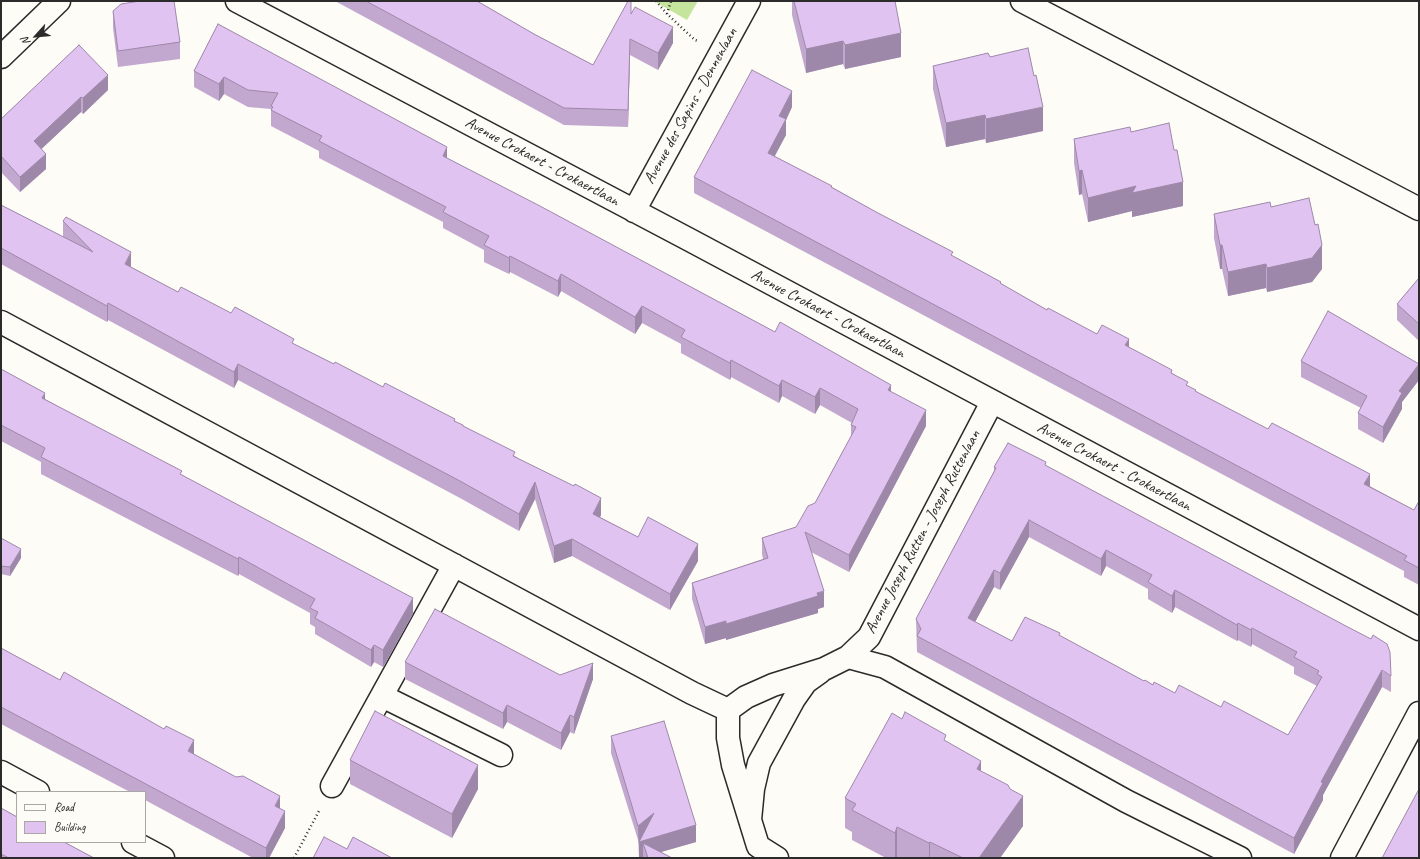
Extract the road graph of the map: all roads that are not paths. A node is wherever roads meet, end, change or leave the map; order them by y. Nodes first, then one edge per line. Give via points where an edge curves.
1 (59, 1) edge
2 (237, 1) edge
3 (748, 1) edge
4 (1022, 1) edge
5 (1, 57) edge
6 (1419, 209) edge
7 (634, 211) junction
8 (1, 322) edge
9 (992, 402) junction
10 (454, 565) junction
11 (1419, 629) edge
12 (848, 657) junction
13 (824, 669) junction
14 (382, 696) junction
15 (728, 710) junction
16 (1419, 713) edge
17 (502, 756) dead end
18 (1, 772) edge
19 (332, 786) road end
20 (36, 791) edge
21 (750, 820) junction
22 (135, 843) edge
23 (755, 852) edge
24 (163, 858) edge
25 (777, 858) edge
26 (1240, 858) edge
27 (1342, 858) edge

1 - 5 street
2 - 7 street, Avenue Crokaert - Crokaertlaan
3 - 7 street, Avenue des Sapins - Dennenlaan
4 - 6 street
7 - 9 street, Avenue Crokaert - Crokaertlaan
8 - 10 street
9 - 11 street, Avenue Crokaert - Crokaertlaan
9 - 12 street, Avenue Joseph Rutten - Joseph Ruttenlaan via 869,637
10 - 14 street
10 - 15 street
12 - 13 street, Avenue Joseph Rutten - Joseph Ruttenlaan
12 - 26 street via 885,667 1126,801
13 - 15 street via 773,685 746,697
13 - 21 street via 806,682 794,699 759,763
14 - 17 street
14 - 19 street
15 - 21 street via 728,738 732,765
16 - 27 street
18 - 20 street
21 - 23 street
22 - 24 street
23 - 25 street

